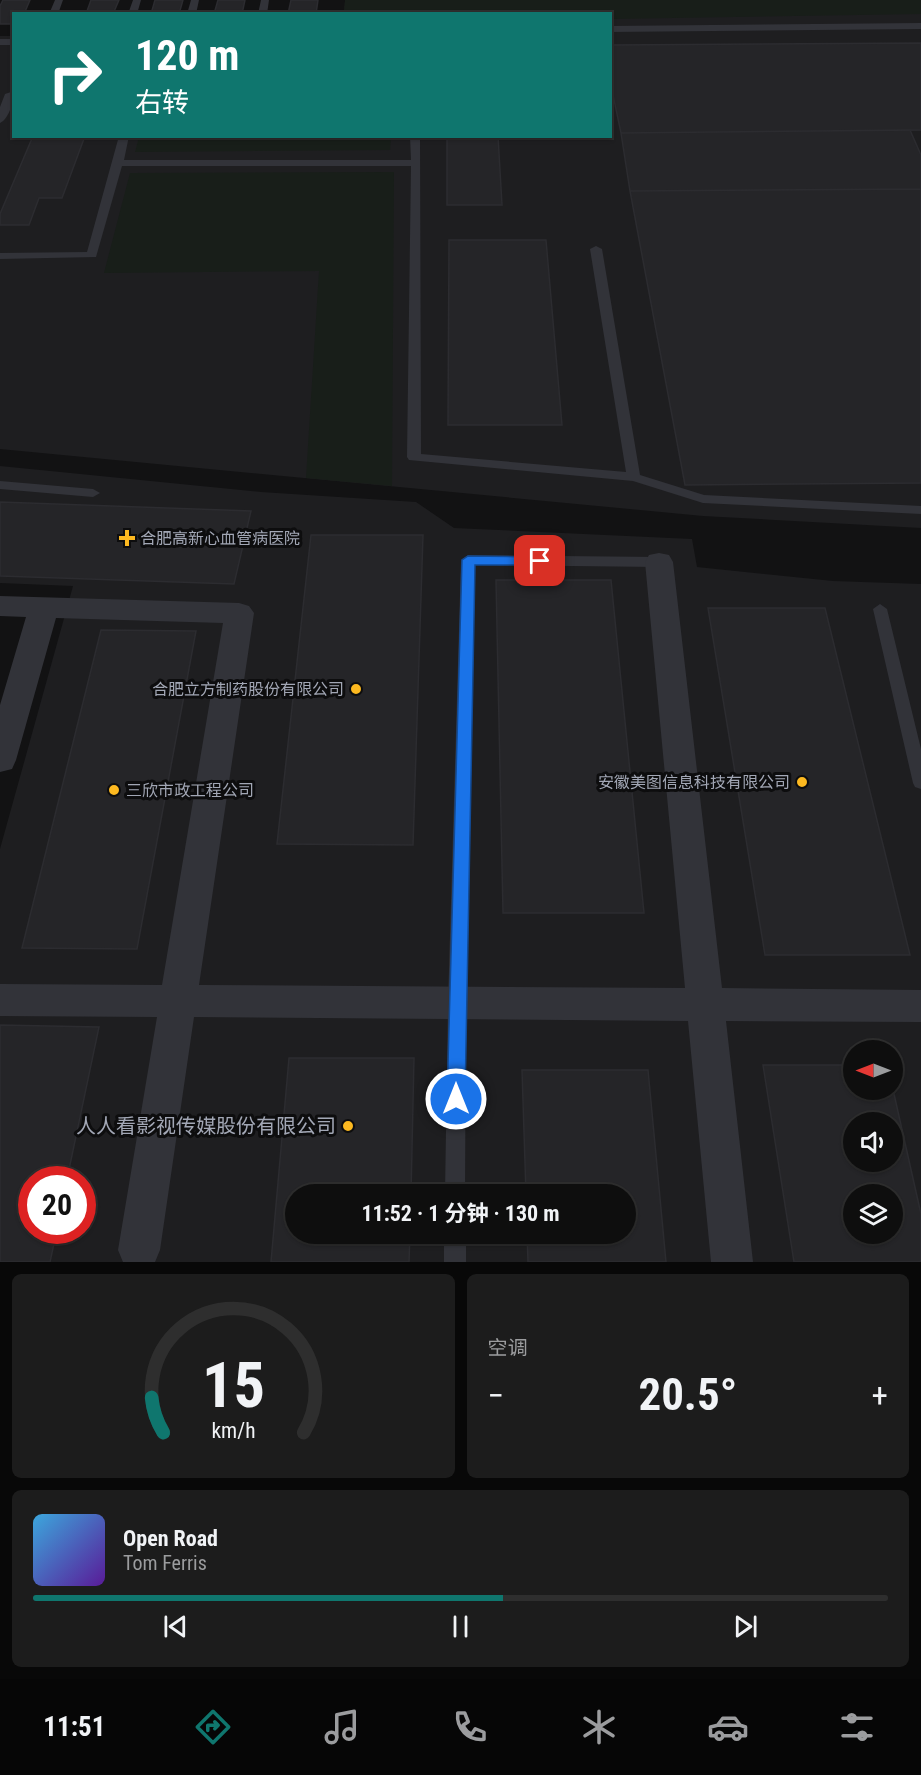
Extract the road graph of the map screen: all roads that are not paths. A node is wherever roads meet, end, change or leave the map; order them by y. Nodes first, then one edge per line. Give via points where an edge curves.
1 (921, 27) edge
2 (612, 29) edge
3 (12, 94) edge
4 (0, 120) edge
5 (124, 138) edge
6 (415, 138) edge
7 (118, 163) junction
8 (416, 163) junction
9 (596, 249) dead end
10 (0, 256) edge
11 (634, 477) junction
12 (0, 485) edge
13 (93, 493) dead end
14 (921, 510) edge
15 (659, 562) joint
16 (0, 606) edge
17 (44, 607) junction
18 (880, 609) dead end
19 (0, 760) edge
20 (921, 783) edge
21 (0, 999) edge
22 (178, 1002) junction
23 (457, 1003) junction
24 (705, 1005) junction
25 (921, 1006) edge
26 (455, 1184) edge
27 (455, 1244) edge
28 (139, 1250) dead end
29 (455, 1262) edge
30 (732, 1262) edge

1 - 2 lane
3 - 4 lane
5 - 7 lane
6 - 8 lane
7 - 8 lane
7 - 10 lane via 92,255
8 - 11 lane via 414,457
9 - 11 lane
11 - 14 lane via 703,499
12 - 13 lane
15 - 23 lane via 468,560
15 - 24 street
16 - 17 street
17 - 19 street
17 - 22 street via 239,613
18 - 20 lane
21 - 22 street
22 - 23 street
22 - 28 street
23 - 24 street
23 - 26 lane
24 - 25 street
24 - 30 street
27 - 29 lane

